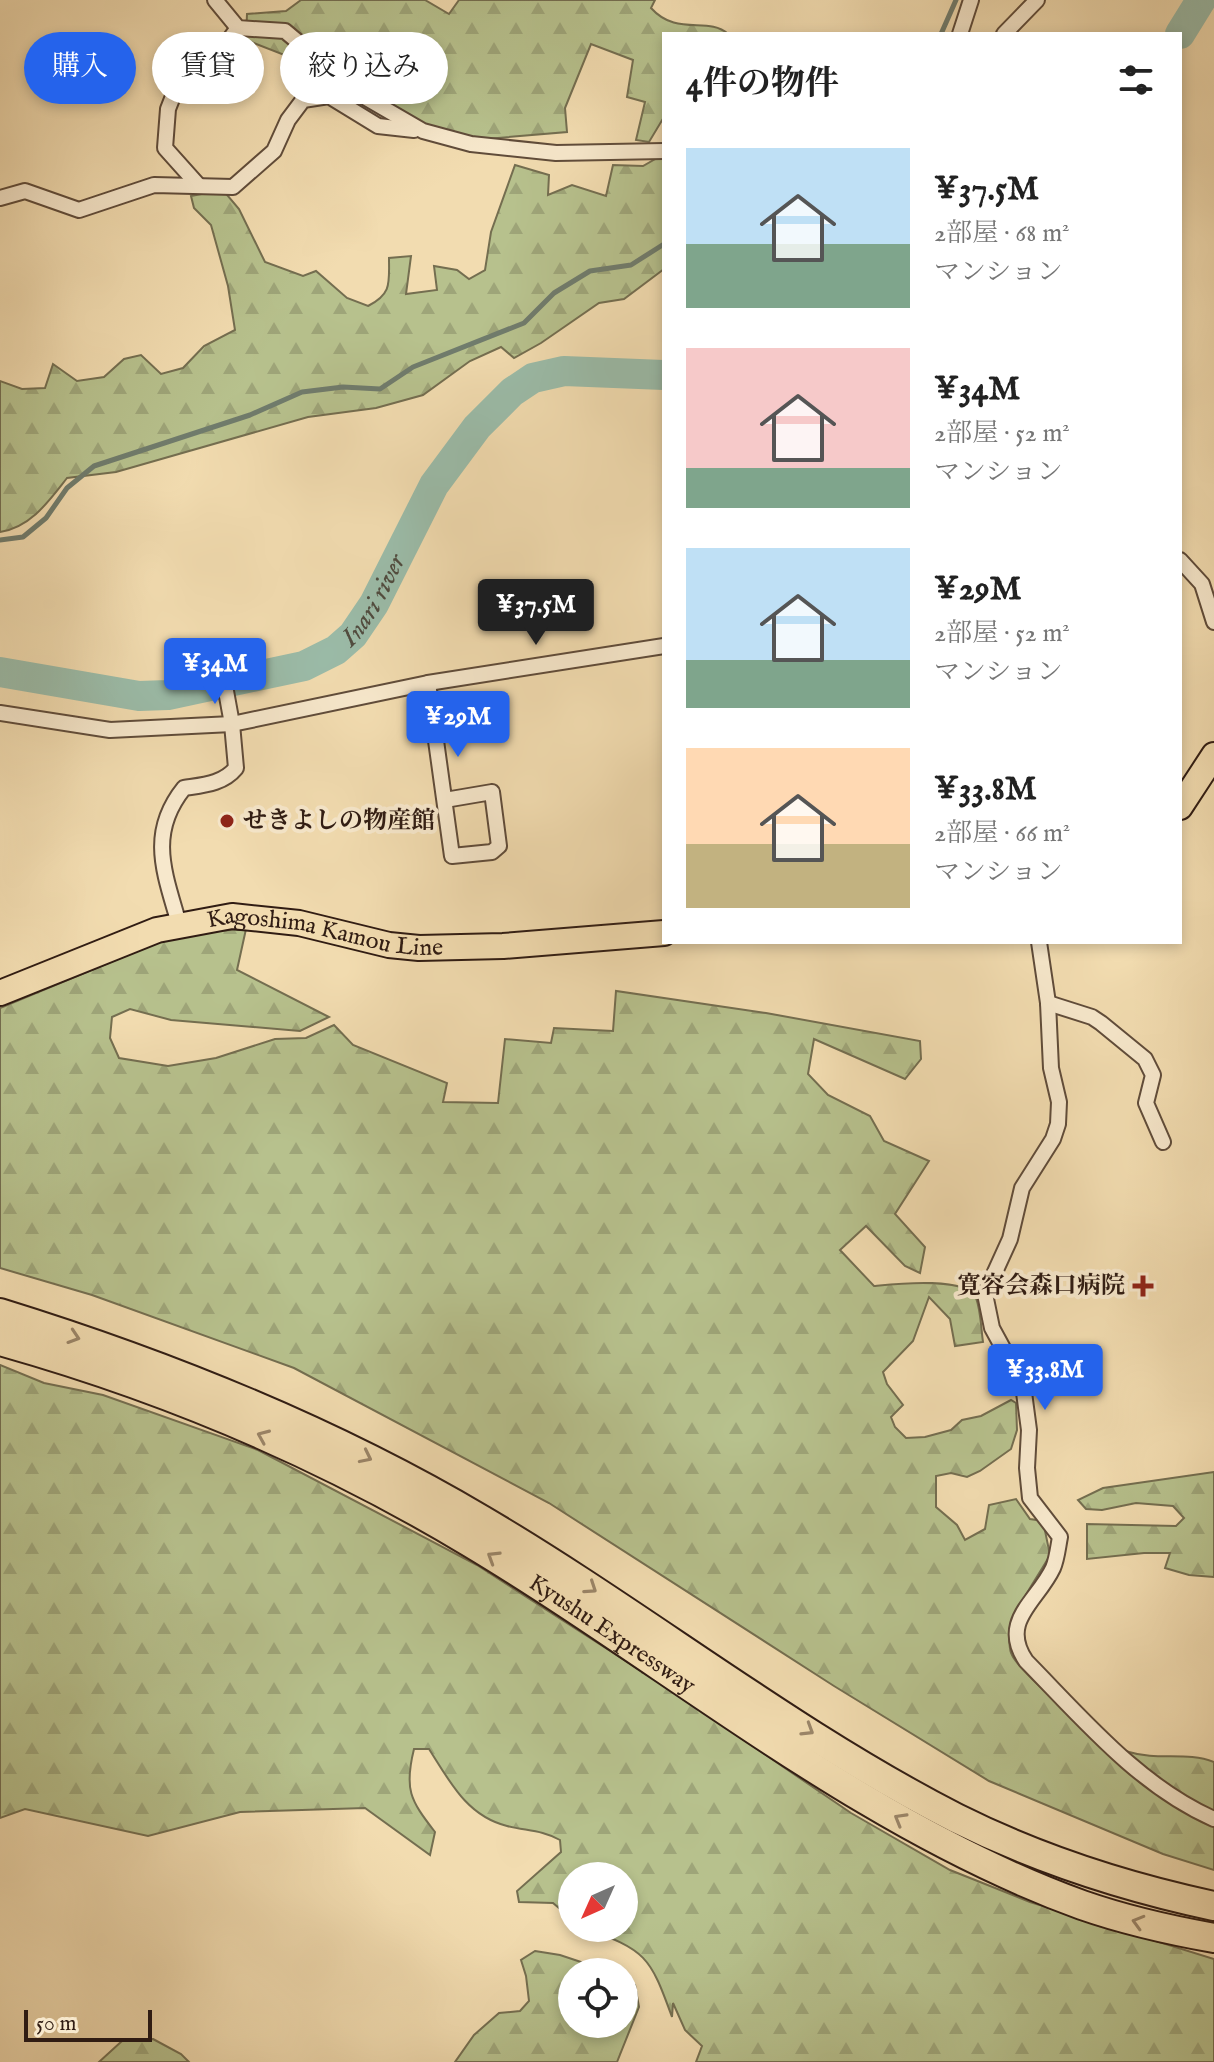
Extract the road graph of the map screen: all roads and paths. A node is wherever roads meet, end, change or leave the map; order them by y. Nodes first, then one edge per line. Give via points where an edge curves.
1 (215, 0) edge
2 (971, 0) edge
3 (1037, 0) edge
4 (238, 28) junction
5 (961, 32) edge
6 (1006, 32) edge
7 (423, 131) junction
8 (662, 151) edge
9 (199, 186) junction
10 (0, 198) edge
11 (1182, 565) edge
12 (1214, 622) edge
13 (662, 646) edge
14 (222, 669) dead end
15 (428, 683) junction
16 (0, 713) edge
17 (232, 724) junction
18 (1214, 755) edge
19 (445, 800) junction
20 (1182, 804) edge
21 (179, 924) junction
22 (662, 933) edge
23 (1039, 944) edge
24 (0, 993) edge
25 (1048, 1003) junction
26 (1163, 1142) dead end
27 (0, 1313) edge
28 (0, 1341) edge
29 (1214, 1819) edge
30 (1214, 1906) edge
31 (1214, 1938) edge

1 - 4 street
2 - 5 street
3 - 6 street
4 - 7 street via 285,31 361,95
4 - 9 street via 226,44 188,58 168,109 165,148
7 - 8 street via 471,144 556,153
7 - 9 street via 378,126 329,96 303,100 274,151 233,187
9 - 10 street via 154,185 79,210 25,191
11 - 12 street via 1202,584
13 - 15 street
14 - 17 street
15 - 17 street
15 - 19 street
16 - 17 street via 110,730
17 - 21 street via 236,768 216,782 184,788 162,837 161,854
18 - 20 main road
19 - 19 street via 492,792 499,846 492,852 452,856
21 - 22 main road, Kagoshima Kamou Line via 232,916 263,918 419,948
21 - 24 main road, Kagoshima Kamou Line
23 - 25 street
25 - 26 street via 1092,1017 1145,1059 1153,1075 1146,1103
25 - 29 street via 1058,1124 1022,1188 1010,1239 985,1294 992,1328 1023,1385 1030,1498 1060,1537 1053,1568 1015,1631 1017,1648 1116,1751 1166,1793
27 -> 30 highway, Kyushu Expressway via 214,1387 386,1466 481,1519 759,1699 957,1818 1097,1877
31 -> 28 highway, Kyushu Expressway via 1146,1925 1083,1905 940,1842 481,1549 371,1488 207,1412

